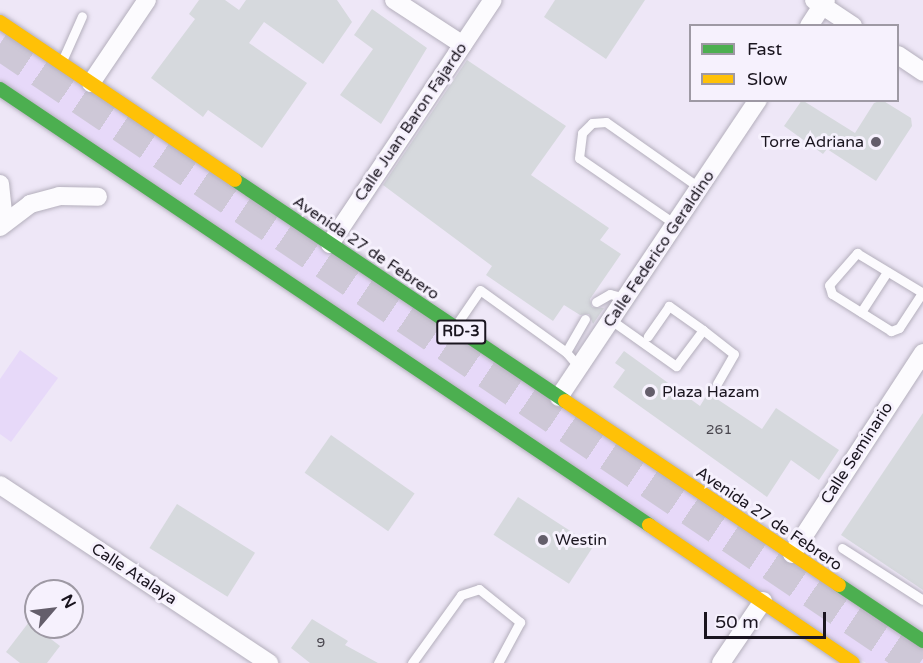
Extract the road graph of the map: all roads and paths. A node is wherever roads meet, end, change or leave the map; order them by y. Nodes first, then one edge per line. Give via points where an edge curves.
1 (147, 0) edge
2 (394, 0) edge
3 (493, 0) edge
4 (821, 2) edge
5 (81, 16) dead end
6 (0, 22) edge
7 (809, 24) edge
8 (850, 24) edge
9 (463, 45) junction
10 (899, 56) edge
11 (61, 63) junction
12 (923, 72) edge
13 (90, 83) junction
14 (0, 89) edge
15 (757, 102) edge
16 (0, 184) edge
17 (700, 188) junction
18 (98, 197) dead end
19 (2, 224) edge
20 (675, 224) junction
21 (330, 244) junction
22 (887, 272) junction
23 (922, 293) edge
24 (625, 298) junction
25 (596, 302) dead end
26 (861, 312) junction
27 (585, 319) dead end
28 (611, 320) junction
29 (454, 327) junction
30 (703, 330) junction
31 (648, 336) dead end
32 (566, 352) junction
33 (923, 353) edge
34 (579, 367) junction
35 (717, 384) dead end
36 (559, 397) junction
37 (0, 485) edge
38 (842, 548) dead end
39 (792, 554) junction
40 (763, 600) junction
41 (923, 600) edge
42 (923, 641) edge
43 (269, 663) edge
44 (412, 663) edge
45 (498, 663) edge
46 (721, 663) edge
47 (853, 663) edge

1 - 13 street
2 - 9 street
3 - 9 street, Calle Juan Baron Fajardo
4 - 7 street
4 - 8 street
5 - 11 lane
6 - 11 main road, Avenida 27 de Febrero / RD-3
9 - 21 street, Calle Juan Baron Fajardo
10 - 12 street
11 - 13 main road, Avenida 27 de Febrero / RD-3
13 - 21 main road, Avenida 27 de Febrero / RD-3
14 - 40 main road
15 - 17 street, Calle Federico Geraldino
16 - 19 street
17 - 20 street, Calle Federico Geraldino
17 - 20 lane via 606,122 592,123 582,133 579,158
18 - 19 street via 59,196 30,204
20 - 24 street, Calle Federico Geraldino
21 - 29 main road, Avenida 27 de Febrero / RD-3
22 - 23 lane
22 - 26 lane
22 - 26 lane via 852,254 829,285 832,294
23 - 26 lane via 895,331
24 - 25 lane via 610,294
24 - 28 street, Calle Federico Geraldino
27 - 32 lane
28 - 30 lane via 676,366
28 - 34 street, Calle Federico Geraldino
29 - 32 lane via 480,290
29 - 36 main road, Avenida 27 de Febrero / RD-3
30 - 31 lane via 669,306
30 - 35 lane via 734,354
32 - 34 lane
33 - 39 street, Calle Seminario
34 - 36 street, Calle Federico Geraldino
36 - 39 main road, Avenida 27 de Febrero / RD-3
37 - 43 street, Calle Atalaya
38 - 41 lane
39 - 42 main road, Avenida 27 de Febrero / RD-3
40 - 46 street
40 - 47 main road
44 - 45 lane via 461,595 479,589 520,622

